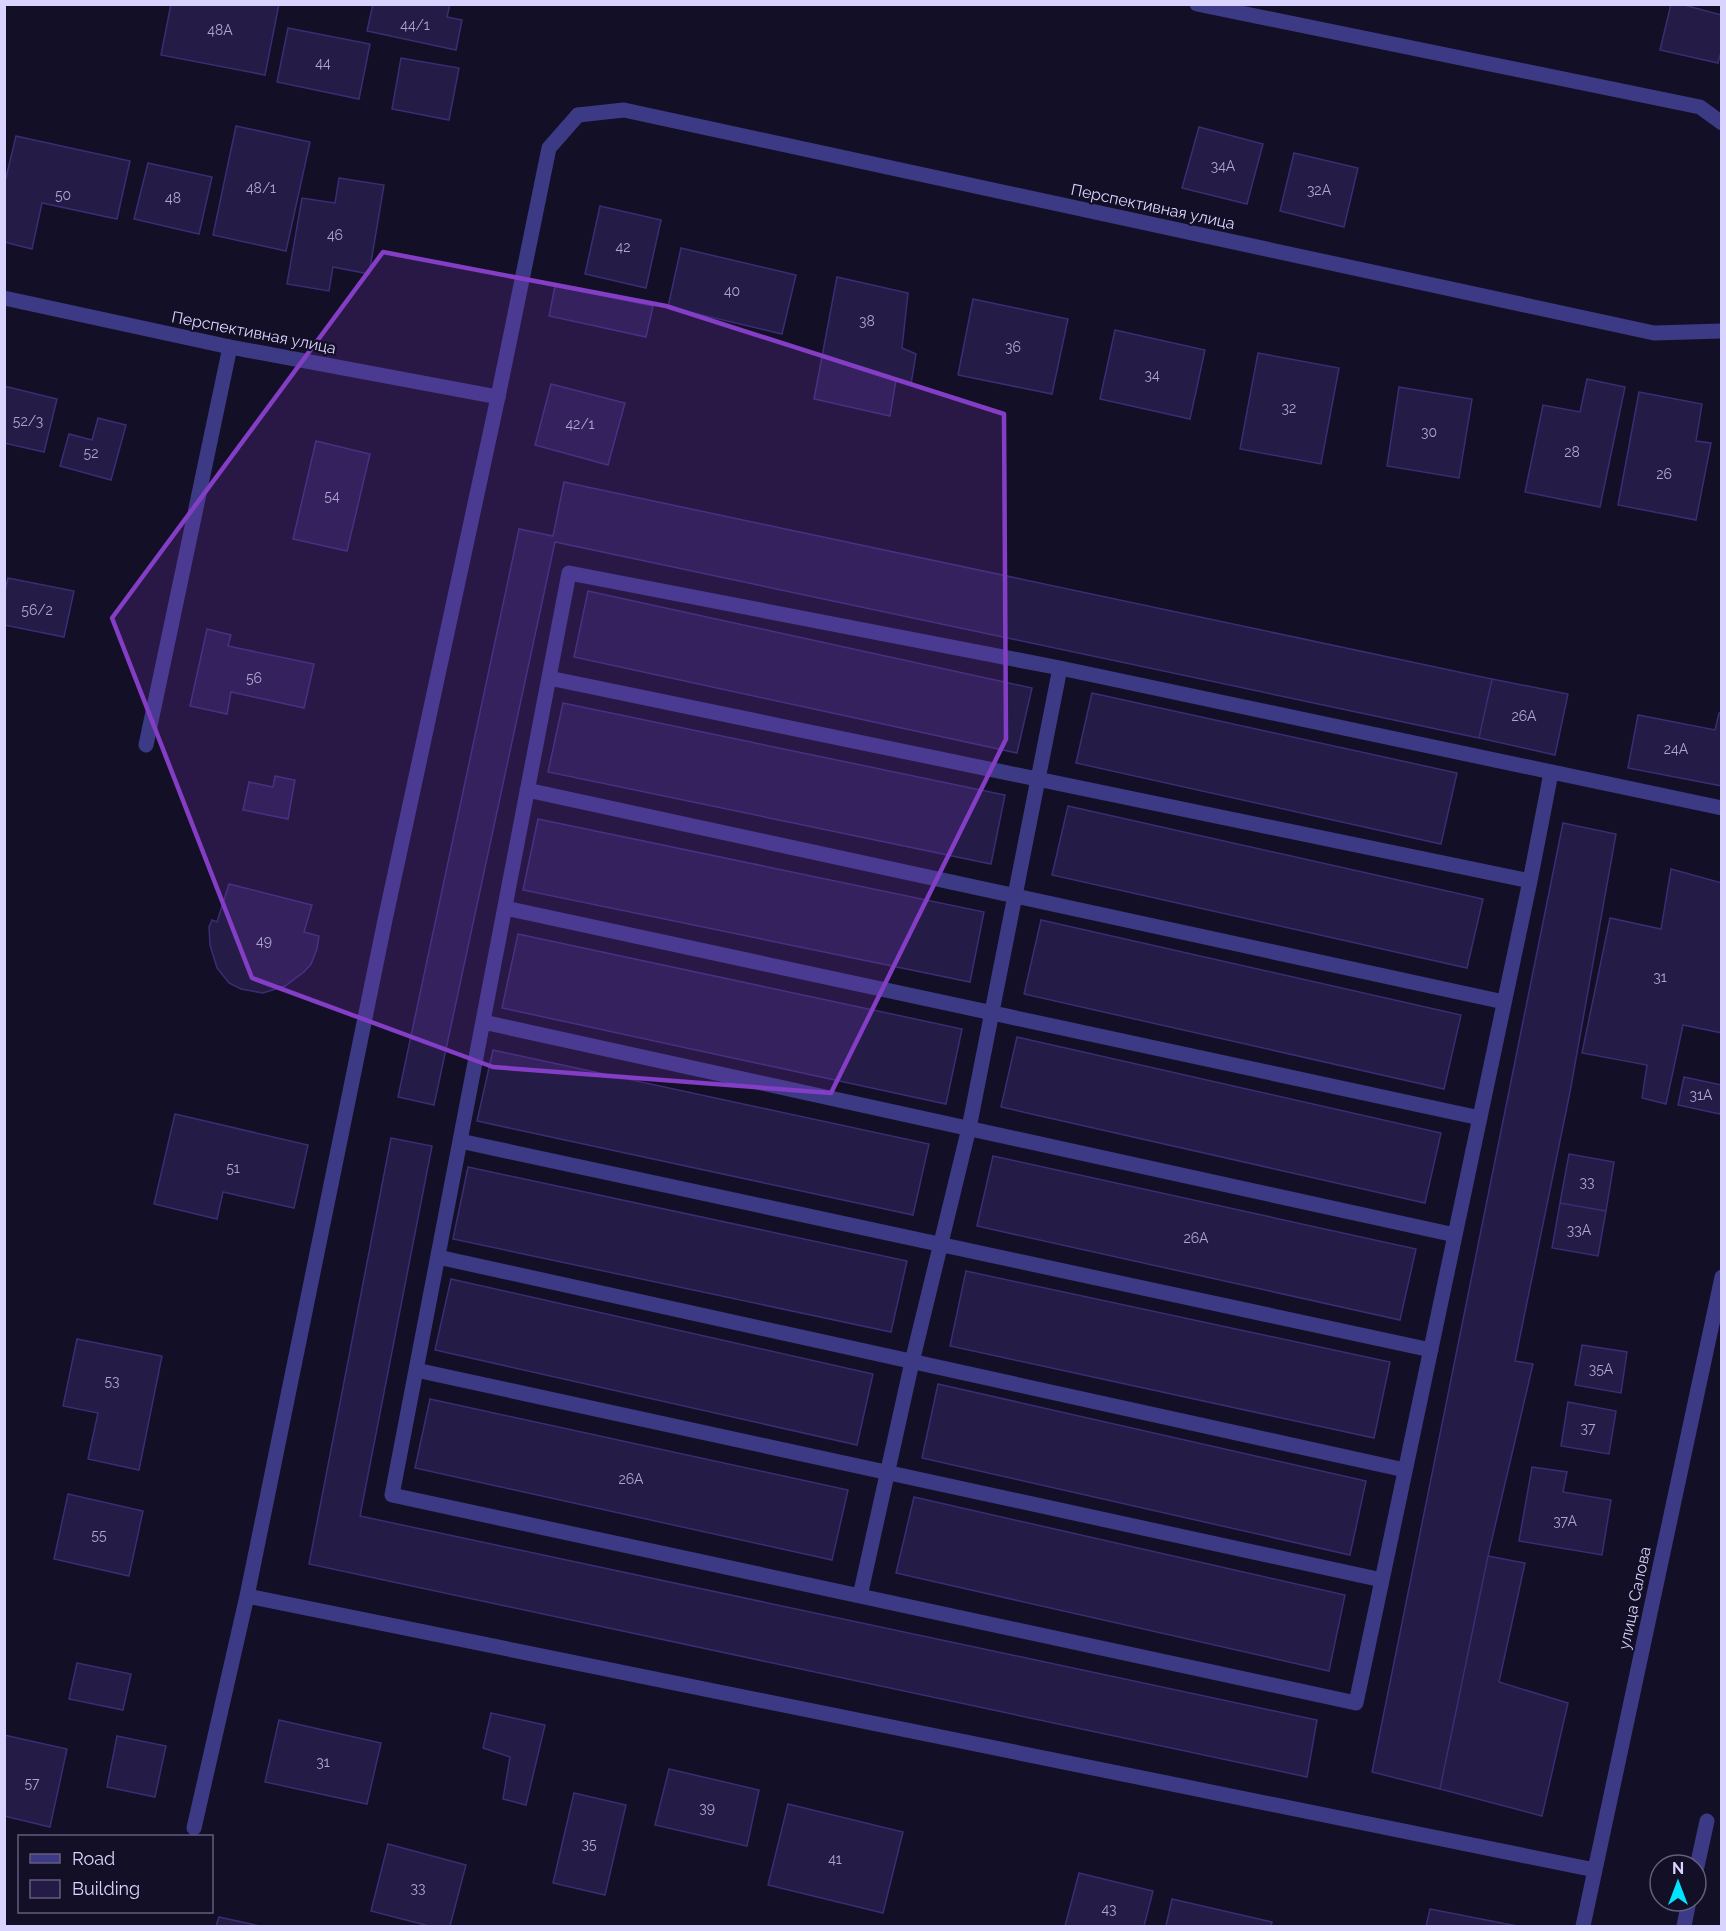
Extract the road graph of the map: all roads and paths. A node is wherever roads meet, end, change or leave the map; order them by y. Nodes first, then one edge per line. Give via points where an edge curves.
1 (1197, 4) edge
2 (1722, 123) edge
3 (4, 298) edge
4 (1722, 331) edge
5 (230, 346) junction
6 (498, 397) junction
7 (1060, 668) junction
8 (549, 678) junction
9 (146, 745) dead end
10 (1551, 773) junction
11 (1039, 780) junction
12 (527, 790) junction
13 (1722, 808) edge
14 (1530, 881) junction
15 (1015, 896) junction
16 (505, 908) junction
17 (1504, 1002) junction
18 (992, 1013) junction
19 (483, 1022) junction
20 (1480, 1118) junction
21 (969, 1128) junction
22 (460, 1141) junction
23 (1455, 1235) junction
24 (940, 1244) junction
25 (438, 1257) junction
26 (1722, 1277) edge
27 (1431, 1350) junction
28 (912, 1362) junction
29 (416, 1370) junction
30 (1405, 1470) junction
31 (887, 1473) junction
32 (1382, 1580) junction
33 (247, 1596) junction
34 (860, 1596) junction
35 (1707, 1821) dead end
36 (194, 1828) dead end
37 (1700, 1853) edge
38 (1595, 1870) junction
39 (1583, 1926) edge

1 - 2 street via 1700,107
3 - 5 street, Перспективная улица
4 - 6 street, Перспективная улица via 1654,333 624,110 578,115 549,148
5 - 6 street, Перспективная улица
5 - 9 street
6 - 33 street via 385,920
7 - 8 street via 569,573
7 - 10 street
7 - 11 street
8 - 11 street
8 - 12 street
10 - 13 street
10 - 14 street
11 - 14 street
11 - 15 street
12 - 15 street
12 - 16 street
14 - 17 street
15 - 17 street
15 - 18 street
16 - 18 street
16 - 19 street
17 - 20 street
18 - 20 street
18 - 21 street
19 - 21 street
19 - 22 street
20 - 23 street
21 - 23 street
21 - 24 street
22 - 24 street
22 - 25 street
23 - 27 street
24 - 27 street
24 - 28 street
25 - 28 street
25 - 29 street
26 - 38 street, улица Салова
27 - 30 street
28 - 30 street
28 - 31 street
29 - 31 street
29 - 34 street via 392,1495
30 - 32 street
31 - 32 street
31 - 34 street
32 - 34 street via 1356,1702
33 - 36 street
33 - 38 street
35 - 37 street
38 - 39 street, улица Салова

